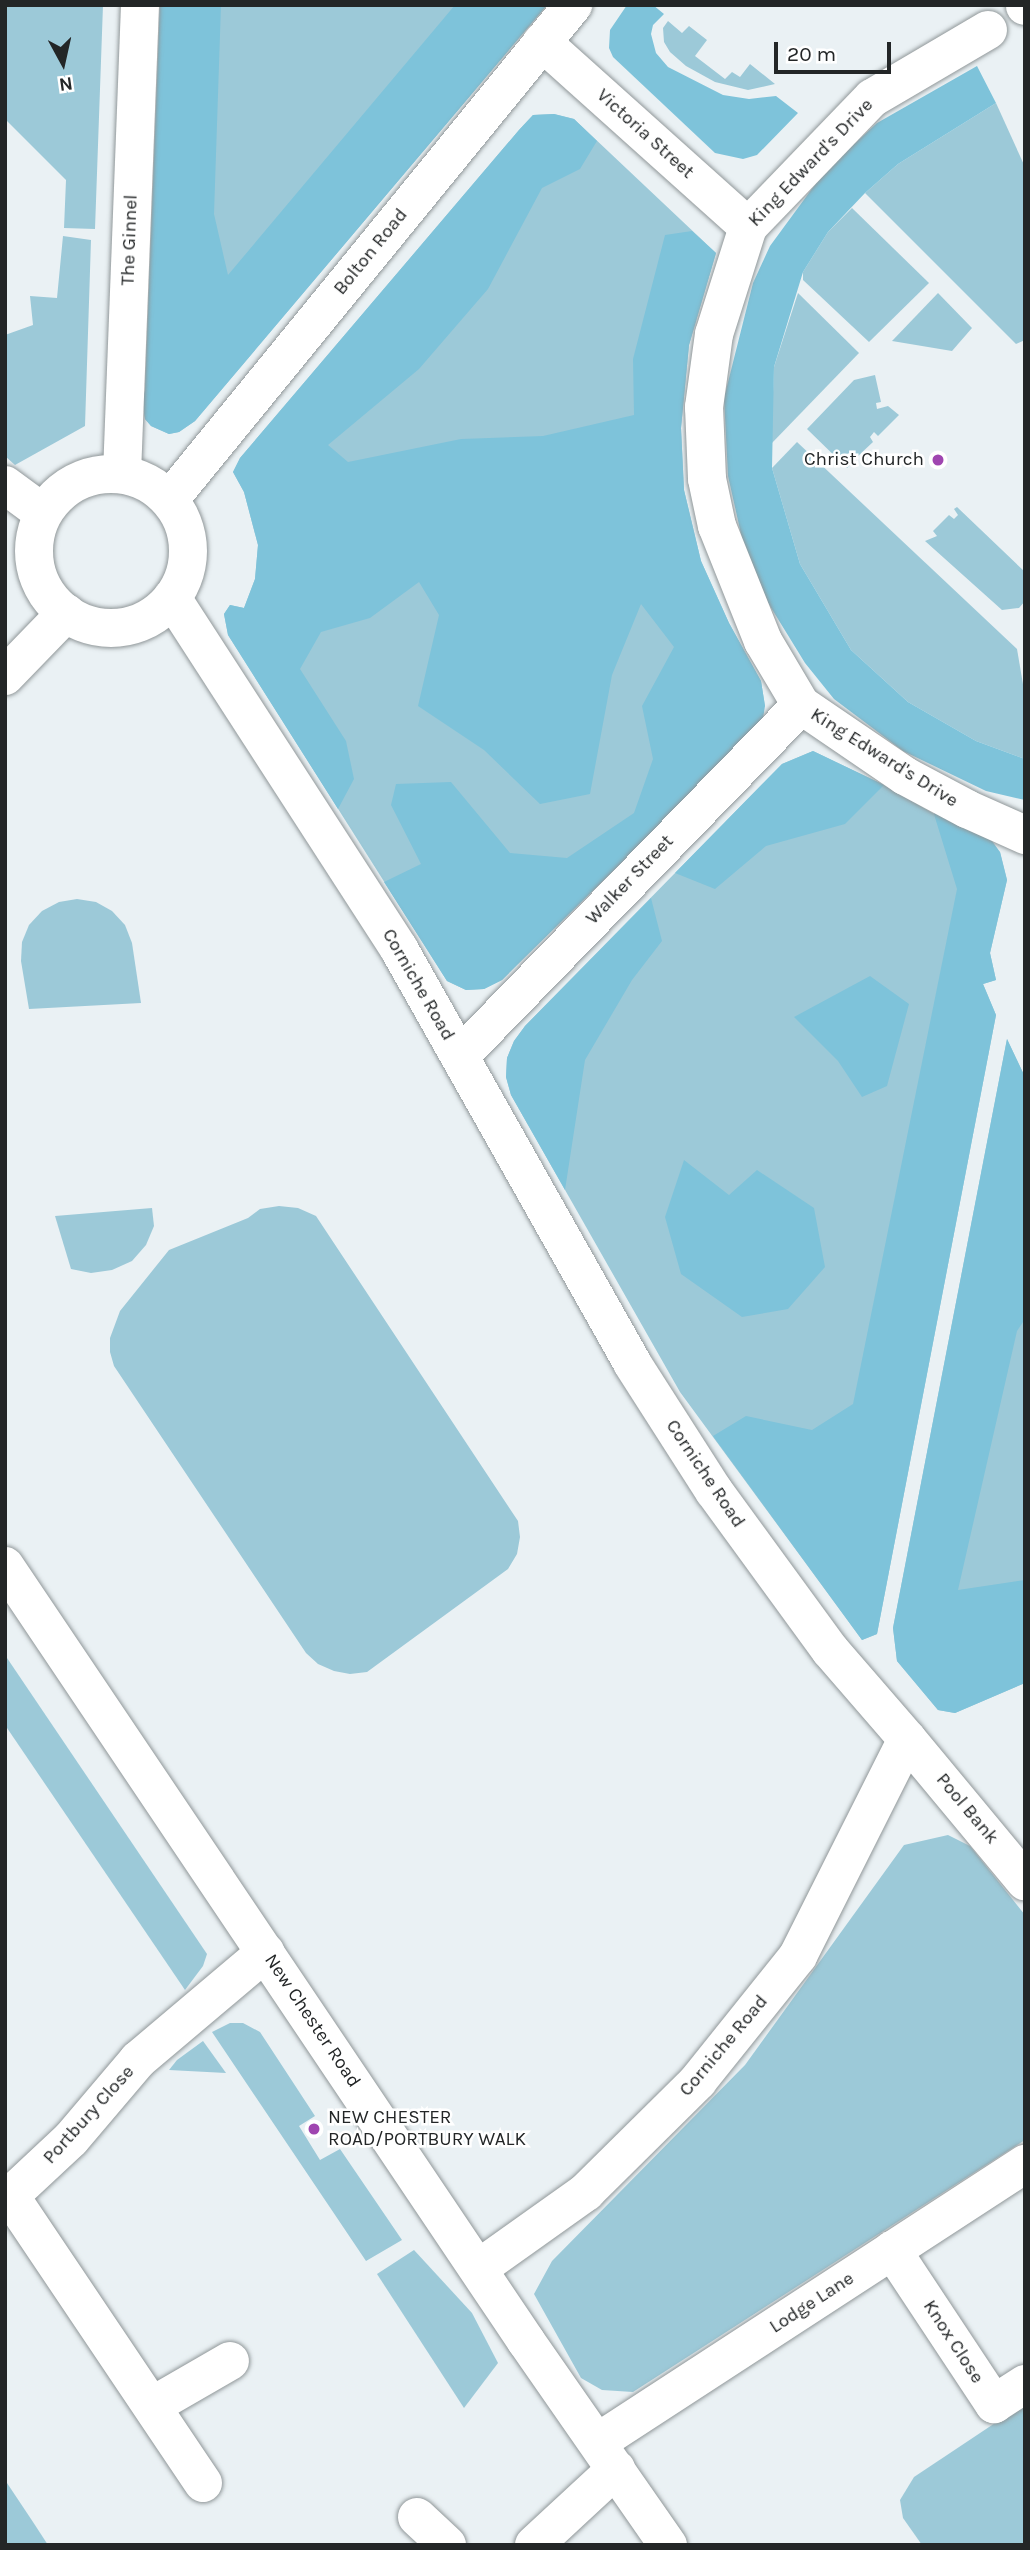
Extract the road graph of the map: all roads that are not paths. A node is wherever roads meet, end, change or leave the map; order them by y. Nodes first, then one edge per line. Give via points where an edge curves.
1 (141, 5) edge
2 (572, 5) edge
3 (988, 30) dead end
4 (542, 42) junction
5 (748, 227) junction
6 (122, 474) junction
7 (5, 485) edge
8 (170, 499) junction
9 (43, 513) junction
10 (172, 598) junction
11 (66, 612) junction
12 (5, 676) edge
13 (801, 705) junction
14 (1025, 835) edge
15 (460, 1056) junction
16 (5, 1566) edge
17 (907, 1739) junction
18 (1025, 1881) edge
19 (266, 1952) junction
20 (1025, 2164) edge
21 (8, 2197) edge
22 (892, 2250) junction
23 (479, 2269) junction
24 (230, 2361) dead end
25 (1025, 2384) edge
26 (152, 2406) junction
27 (607, 2455) junction
28 (203, 2483) dead end
29 (417, 2517) dead end
30 (447, 2545) edge
31 (534, 2545) edge
32 (668, 2545) edge

1 - 6 street, The Ginnel
2 - 4 street, Bolton Road
3 - 5 street, King Edward's Drive via 872,98
4 - 5 street, Victoria Street
4 - 8 street, Bolton Road
5 - 13 street, King Edward's Drive via 714,334 704,407 707,479 717,526 762,641
6 - 8 street via 153,485
6 - 9 street via 78,481 56,496
7 - 9 street
8 - 10 street via 188,542 184,578
9 - 11 street via 35,563 41,584
10 - 11 street via 137,624 109,628 85,623
10 - 15 street, Corniche Road via 400,949
11 - 12 street
13 - 14 street, King Edward's Drive via 905,776
13 - 15 street, Walker Street
15 - 17 street, Corniche Road via 632,1363 714,1491 830,1650
16 - 19 street, New Chester Road
17 - 18 street, Pool Bank
17 - 23 street, Corniche Road via 798,1956 698,2081 586,2192
19 - 21 street, Portbury Close via 138,2060 71,2139
19 - 23 street, New Chester Road
20 - 22 street, Lodge Lane
21 - 26 street, Portbury Close
22 - 25 street, Knox Close via 994,2404
22 - 27 street, Lodge Lane
23 - 27 street, New Chester Road
24 - 26 street
26 - 28 street, Portbury Close
27 - 31 street, Lodge Lane
27 - 32 street, New Chester Road
29 - 30 street

